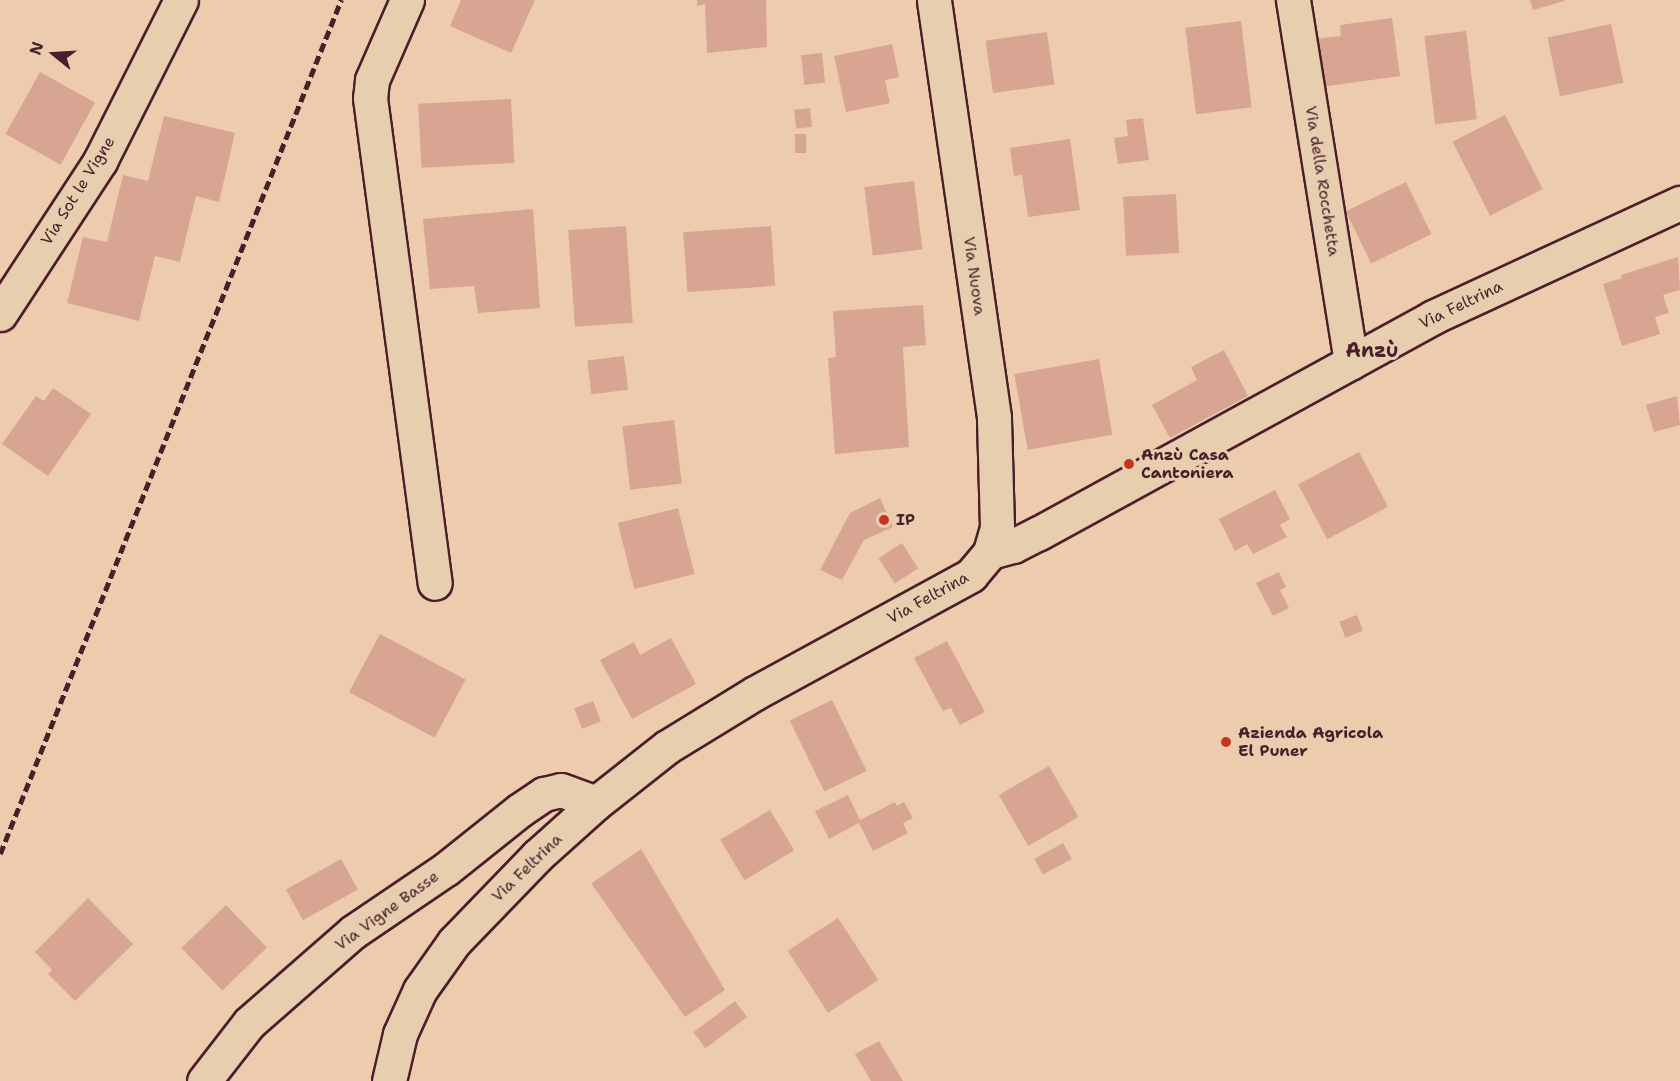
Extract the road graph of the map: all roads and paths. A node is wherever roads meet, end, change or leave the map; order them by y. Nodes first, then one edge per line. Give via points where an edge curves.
1 (181, 0) edge
2 (406, 0) edge
3 (934, 0) edge
4 (1293, 0) edge
5 (1680, 203) edge
6 (0, 314) edge
7 (1351, 362) junction
8 (990, 552) junction
9 (435, 583) dead end
10 (596, 803) junction
11 (204, 1081) edge
12 (389, 1081) edge

1 - 6 street, Via Sot le Vigne via 100,161
2 - 9 street via 372,80 370,98
3 - 8 street, Via Nuova via 994,417 997,527
4 - 7 street, Via della Rocchetta
5 - 7 street, Via Feltrina via 1433,318
7 - 8 street, Via Feltrina via 1039,533
8 - 10 street, Via Feltrina via 971,575 745,699 667,747
10 - 11 street, Via Vigne Basse via 561,790 544,794 520,810 447,869 353,932 249,1023
10 - 12 street, Via Feltrina via 537,856 454,942 420,990 400,1034

